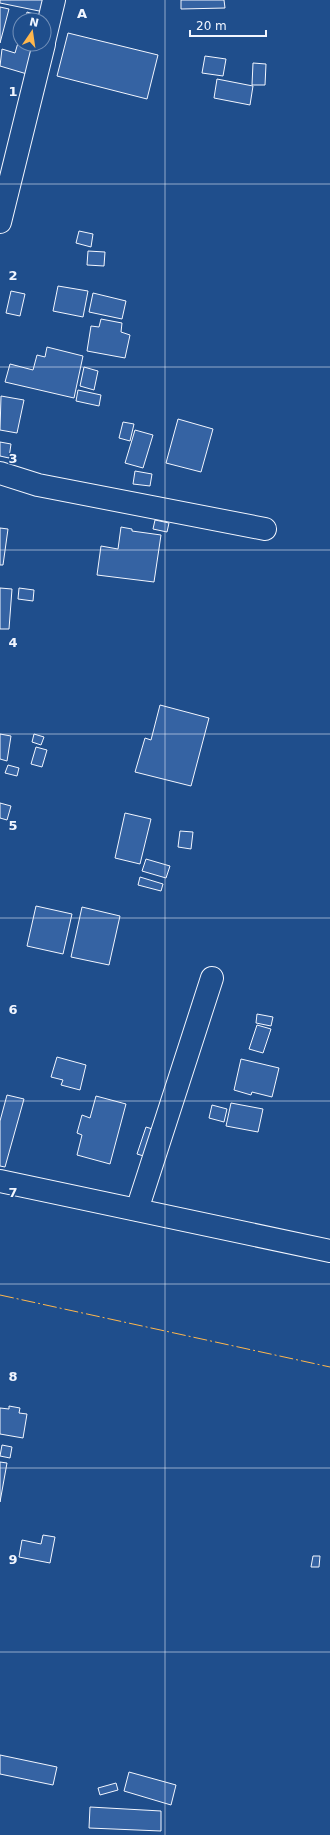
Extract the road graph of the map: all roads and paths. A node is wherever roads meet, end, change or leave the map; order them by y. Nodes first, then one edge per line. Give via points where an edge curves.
1 (54, 0) edge
2 (51, 12) edge
3 (42, 52) edge
4 (0, 222) edge
5 (0, 473) edge
6 (265, 529) dead end
7 (212, 978) dead end
8 (0, 1181) edge
9 (137, 1210) junction
10 (330, 1251) edge

1 - 2 street
3 - 4 street
5 - 6 street via 38,485
7 - 9 street
8 - 9 street
9 - 10 street

